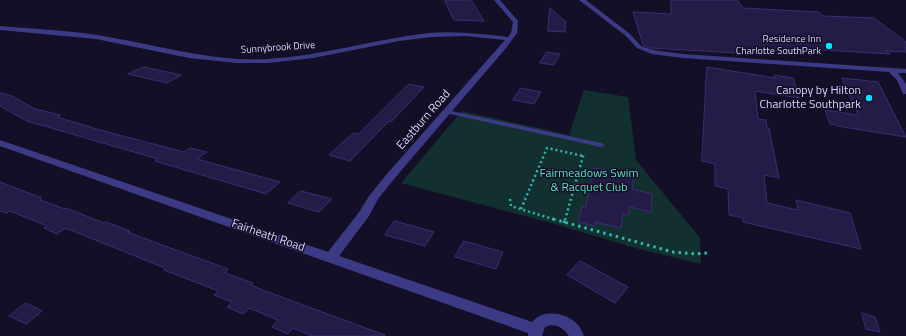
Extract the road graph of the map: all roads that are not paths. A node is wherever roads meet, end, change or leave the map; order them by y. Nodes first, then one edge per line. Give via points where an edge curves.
1 (497, 0) edge
2 (582, 0) edge
3 (0, 28) edge
4 (510, 39) junction
5 (891, 70) junction
6 (906, 71) edge
7 (906, 92) edge
8 (447, 112) junction
9 (1, 145) edge
10 (601, 145) dead end
11 (330, 258) junction
12 (535, 332) edge
13 (577, 336) edge

1 - 4 street, Eastburn Road via 516,22
2 - 5 street via 628,35 639,47 651,52
3 - 4 street, Sunnybrook Drive via 96,37 189,56 236,61 312,56 431,35 466,34
4 - 8 street, Eastburn Road
5 - 6 street
5 - 7 street via 900,79
8 - 10 lane
8 - 11 street, Eastburn Road via 373,198 365,213
9 - 11 street, Fairheath Road
11 - 12 street, Fairheath Road
12 - 13 street, Fairheath Road via 544,320 558,319 571,326

